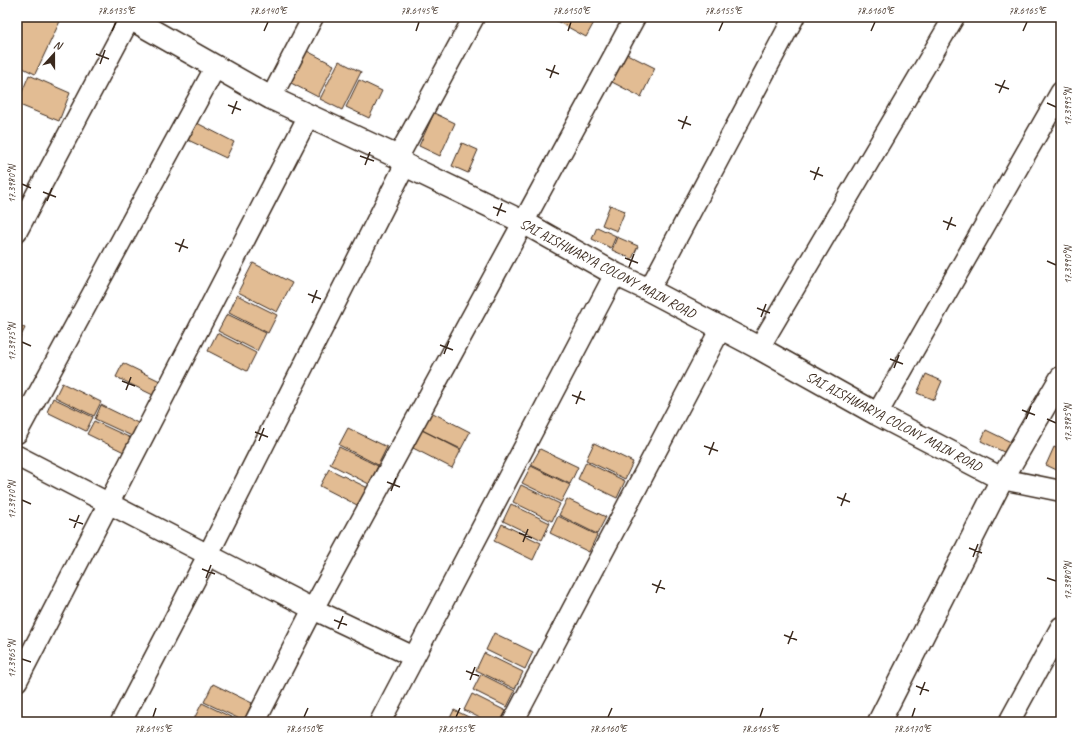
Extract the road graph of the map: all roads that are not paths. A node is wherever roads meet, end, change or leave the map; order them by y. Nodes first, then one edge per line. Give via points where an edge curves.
1 (314, 17) edge
2 (474, 17) edge
3 (635, 17) edge
4 (794, 17) edge
5 (954, 17) edge
6 (140, 20) edge
7 (216, 66) junction
8 (1061, 92) edge
9 (271, 98) junction
10 (309, 115) junction
11 (402, 161) junction
12 (523, 222) junction
13 (17, 231) edge
14 (615, 274) junction
15 (649, 290) junction
16 (721, 328) junction
17 (759, 348) junction
18 (1061, 378) edge
19 (877, 414) junction
20 (17, 433) edge
21 (17, 456) edge
22 (1002, 479) junction
23 (1040, 487) junction
24 (1061, 491) edge
25 (1061, 502) edge
26 (109, 504) junction
27 (208, 555) junction
28 (313, 609) junction
29 (1061, 627) edge
30 (414, 657) junction
31 (17, 681) edge
32 (122, 722) edge
33 (255, 722) edge
34 (380, 722) edge
35 (513, 722) edge
36 (879, 722) edge
37 (1009, 722) edge

1 - 9 street
2 - 11 street
3 - 12 street
4 - 15 street
5 - 17 street
6 - 7 street, SAI AISHWARYA COLONY MAIN ROAD
6 - 13 street
7 - 9 street, SAI AISHWARYA COLONY MAIN ROAD
7 - 20 street
8 - 19 street
9 - 10 street, SAI AISHWARYA COLONY MAIN ROAD
10 - 11 street, SAI AISHWARYA COLONY MAIN ROAD
10 - 26 street
11 - 12 street, SAI AISHWARYA COLONY MAIN ROAD
11 - 27 street
12 - 14 street, SAI AISHWARYA COLONY MAIN ROAD
12 - 28 street
14 - 15 street, SAI AISHWARYA COLONY MAIN ROAD
14 - 30 street
15 - 16 street, SAI AISHWARYA COLONY MAIN ROAD
16 - 17 street, SAI AISHWARYA COLONY MAIN ROAD
16 - 35 street
17 - 19 street, SAI AISHWARYA COLONY MAIN ROAD
18 - 22 street
19 - 22 street, SAI AISHWARYA COLONY MAIN ROAD
21 - 26 street
22 - 23 street
22 - 36 street
23 - 24 street
23 - 25 street
26 - 27 street
26 - 31 street
27 - 28 street
27 - 32 street
28 - 30 street
28 - 33 street
29 - 37 street
30 - 34 street

